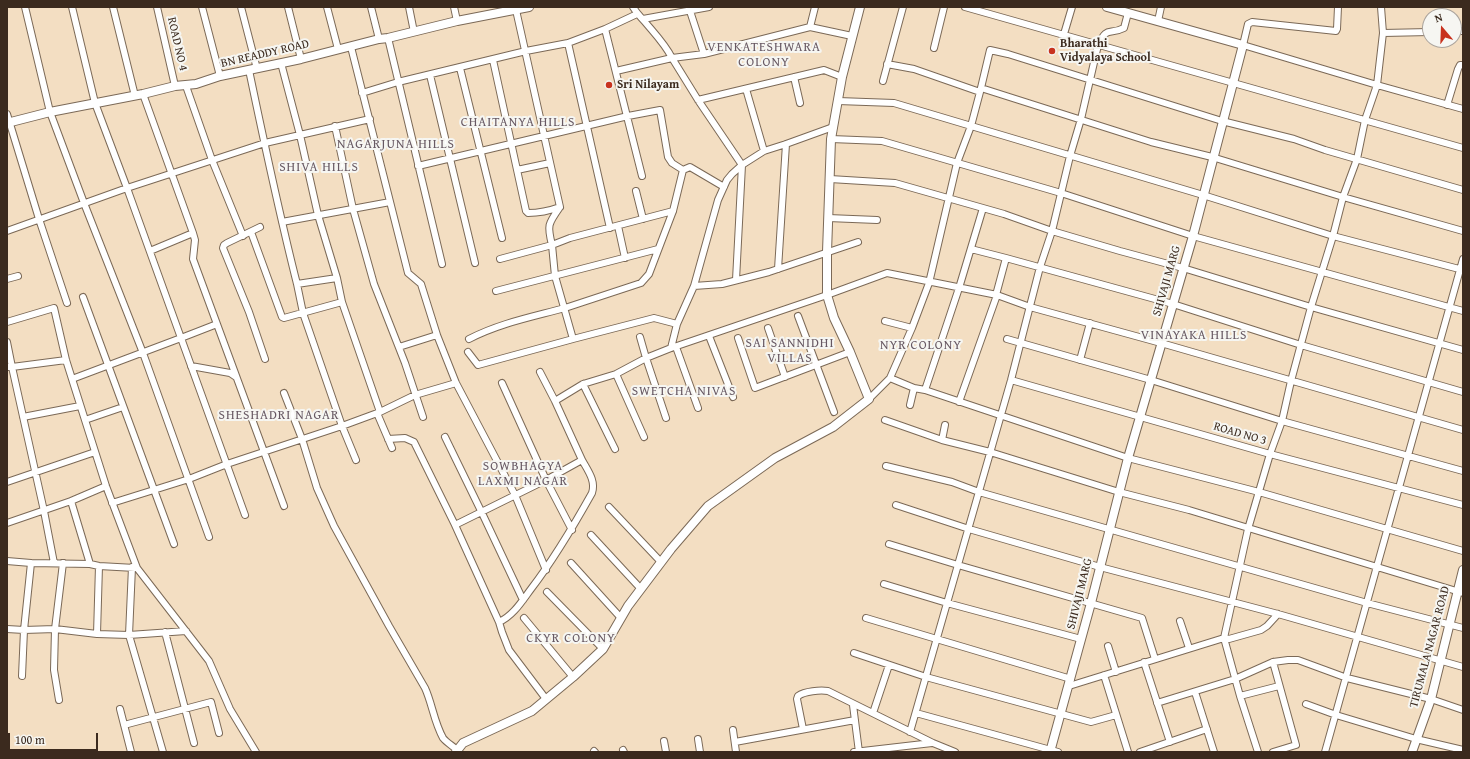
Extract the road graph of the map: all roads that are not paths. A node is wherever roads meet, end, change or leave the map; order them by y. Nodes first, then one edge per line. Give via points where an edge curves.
1 (25, 7) edge
2 (72, 7) edge
3 (113, 7) edge
4 (157, 7) edge
5 (202, 7) edge
6 (241, 7) edge
7 (288, 7) edge
8 (327, 7) edge
9 (371, 7) edge
10 (409, 7) edge
11 (454, 7) edge
12 (529, 7) edge
13 (633, 7) edge
14 (709, 7) edge
15 (815, 7) edge
16 (860, 7) edge
17 (903, 7) edge
18 (944, 7) edge
19 (965, 7) edge
20 (1072, 7) edge
21 (1107, 7) edge
22 (1161, 7) edge
23 (1338, 7) edge
24 (1381, 7) edge
25 (1117, 8) edge
26 (502, 10) edge
27 (516, 10) junction
28 (690, 11) junction
29 (1128, 13) junction
30 (637, 14) junction
31 (643, 19) junction
32 (457, 21) junction
33 (1158, 21) junction
34 (810, 28) junction
35 (605, 29) junction
36 (414, 32) junction
37 (1422, 32) edge
38 (1383, 33) junction
39 (1064, 34) junction
40 (852, 36) junction
41 (384, 39) junction
42 (568, 42) junction
43 (1098, 45) junction
44 (1243, 45) junction
45 (351, 47) junction
46 (338, 48) junction
47 (934, 48) dead end
48 (526, 51) junction
49 (704, 54) junction
50 (672, 58) junction
51 (300, 59) junction
52 (493, 60) junction
53 (281, 63) junction
54 (887, 64) junction
55 (1463, 65) edge
56 (460, 68) junction
57 (253, 69) junction
58 (616, 71) junction
59 (430, 75) junction
60 (220, 76) junction
61 (842, 77) junction
62 (794, 78) junction
63 (1092, 80) junction
64 (883, 81) dead end
65 (398, 82) junction
66 (1233, 83) junction
67 (175, 86) junction
68 (186, 86) junction
69 (1376, 86) junction
70 (746, 89) junction
71 (981, 90) junction
72 (362, 93) junction
73 (139, 95) junction
74 (698, 100) junction
75 (838, 101) junction
76 (95, 103) junction
77 (800, 103) dead end
78 (1447, 105) junction
79 (1463, 110) edge
80 (50, 112) junction
81 (7, 114) edge
82 (628, 116) junction
83 (370, 119) junction
84 (1082, 119) junction
85 (1365, 120) junction
86 (1222, 122) junction
87 (8, 123) edge
88 (335, 126) junction
89 (586, 126) junction
90 (971, 126) junction
91 (833, 127) junction
92 (300, 135) junction
93 (544, 135) junction
94 (831, 139) junction
95 (265, 143) junction
96 (512, 143) junction
97 (786, 144) junction
98 (1463, 148) edge
99 (480, 151) junction
100 (764, 151) junction
101 (1070, 156) junction
102 (1212, 157) junction
103 (450, 158) junction
104 (1357, 159) junction
105 (212, 160) junction
106 (550, 163) junction
107 (957, 163) junction
108 (742, 165) junction
109 (418, 166) junction
110 (517, 170) junction
111 (684, 170) junction
112 (171, 174) junction
113 (642, 176) dead end
114 (830, 178) junction
115 (724, 187) junction
116 (127, 188) junction
117 (1463, 190) edge
118 (636, 191) dead end
119 (1061, 193) junction
120 (1203, 195) junction
121 (1343, 197) junction
122 (950, 200) junction
123 (390, 202) junction
124 (84, 203) junction
125 (560, 207) junction
126 (983, 208) junction
127 (353, 209) junction
128 (673, 211) junction
129 (318, 215) junction
130 (828, 218) junction
131 (39, 219) junction
132 (644, 219) junction
133 (877, 220) dead end
134 (282, 222) junction
135 (618, 226) junction
136 (260, 227) dead end
137 (610, 228) junction
138 (7, 231) edge
139 (1052, 231) junction
140 (1463, 231) edge
141 (251, 232) junction
142 (193, 233) junction
143 (243, 236) junction
144 (1193, 236) junction
145 (1334, 236) junction
146 (502, 238) dead end
147 (858, 242) dead end
148 (552, 245) junction
149 (658, 249) junction
150 (971, 249) junction
151 (150, 251) junction
152 (827, 252) junction
153 (626, 258) junction
154 (1006, 258) junction
155 (500, 259) dead end
156 (1463, 259) edge
157 (475, 263) dead end
158 (442, 264) dead end
159 (1040, 267) junction
160 (1183, 268) junction
161 (778, 269) junction
162 (1322, 270) junction
163 (1462, 270) edge
164 (18, 276) dead end
165 (555, 276) junction
166 (337, 278) junction
167 (7, 279) edge
168 (736, 280) junction
169 (929, 282) junction
170 (297, 284) junction
171 (694, 286) junction
172 (959, 288) junction
173 (496, 291) dead end
174 (827, 295) junction
175 (996, 295) junction
176 (83, 297) dead end
177 (342, 302) junction
178 (67, 303) dead end
179 (1173, 304) junction
180 (1311, 306) junction
181 (1030, 307) junction
182 (1450, 307) junction
183 (564, 308) junction
184 (1463, 311) edge
185 (303, 313) junction
186 (798, 316) dead end
187 (885, 321) dead end
188 (7, 322) edge
189 (1090, 323) junction
190 (217, 324) junction
191 (677, 324) junction
192 (768, 328) dead end
193 (912, 328) junction
194 (437, 335) junction
195 (709, 336) junction
196 (640, 337) dead end
197 (181, 338) junction
198 (738, 338) dead end
199 (469, 339) dead end
200 (573, 339) junction
201 (1007, 339) dead end
202 (7, 342) edge
203 (1440, 342) junction
204 (1021, 343) junction
205 (1161, 343) junction
206 (1301, 345) junction
207 (399, 347) junction
208 (674, 347) junction
209 (1463, 350) edge
210 (468, 352) dead end
211 (850, 352) junction
212 (143, 353) junction
213 (646, 358) junction
214 (265, 359) dead end
215 (66, 360) junction
216 (1080, 360) junction
217 (817, 365) junction
218 (109, 366) junction
219 (191, 366) junction
220 (9, 367) edge
221 (540, 372) dead end
222 (616, 374) junction
223 (236, 377) junction
224 (785, 377) junction
225 (890, 378) junction
226 (72, 379) junction
227 (1011, 380) junction
228 (1151, 380) junction
229 (1291, 381) junction
230 (456, 382) junction
231 (502, 383) dead end
232 (1428, 383) junction
233 (583, 384) junction
234 (914, 388) junction
235 (925, 390) junction
236 (1463, 392) edge
237 (284, 393) dead end
238 (415, 394) junction
239 (733, 397) dead end
240 (869, 399) junction
241 (555, 401) junction
242 (959, 402) junction
243 (910, 404) dead end
244 (80, 406) junction
245 (123, 407) junction
246 (698, 408) dead end
247 (834, 412) dead end
248 (379, 413) junction
249 (423, 416) dead end
250 (1001, 416) junction
251 (1140, 416) junction
252 (23, 417) junction
253 (666, 418) dead end
254 (1419, 418) junction
255 (85, 420) junction
256 (885, 420) dead end
257 (1282, 421) junction
258 (946, 425) dead end
259 (342, 426) junction
260 (1463, 430) edge
261 (445, 437) dead end
262 (644, 437) dead end
263 (302, 439) junction
264 (388, 439) junction
265 (942, 440) junction
266 (392, 448) dead end
267 (615, 449) dead end
268 (95, 452) junction
269 (264, 452) junction
270 (990, 452) junction
271 (1270, 454) junction
272 (1408, 455) junction
273 (1128, 458) junction
274 (356, 460) dead end
275 (582, 460) junction
276 (227, 464) junction
277 (886, 466) dead end
278 (1463, 471) edge
279 (36, 473) junction
280 (189, 479) junction
281 (546, 480) junction
282 (7, 482) edge
283 (106, 486) junction
284 (1399, 488) junction
285 (153, 489) junction
286 (979, 492) junction
287 (1119, 492) junction
288 (1259, 492) junction
289 (515, 495) junction
290 (71, 501) junction
291 (112, 503) junction
292 (896, 505) dead end
293 (1463, 505) edge
294 (284, 506) dead end
295 (609, 507) dead end
296 (44, 511) junction
297 (482, 512) junction
298 (245, 515) dead end
299 (7, 523) edge
300 (455, 525) junction
301 (969, 528) junction
302 (1109, 529) junction
303 (1248, 529) junction
304 (1388, 529) junction
305 (572, 530) junction
306 (590, 535) dead end
307 (209, 537) dead end
308 (174, 544) dead end
309 (889, 544) dead end
310 (1463, 551) edge
311 (7, 562) edge
312 (661, 562) junction
313 (31, 563) junction
314 (54, 563) junction
315 (63, 563) junction
316 (571, 563) dead end
317 (90, 564) junction
318 (958, 565) junction
319 (99, 566) junction
320 (1240, 566) junction
321 (1100, 567) junction
322 (135, 568) junction
323 (1377, 568) junction
324 (546, 570) junction
325 (1463, 570) edge
326 (884, 584) dead end
327 (641, 589) junction
328 (547, 592) dead end
329 (1460, 592) edge
330 (523, 600) junction
331 (1231, 602) junction
332 (947, 603) junction
333 (1091, 603) junction
334 (1367, 603) junction
335 (1278, 614) junction
336 (524, 618) dead end
337 (621, 618) junction
338 (866, 618) dead end
339 (1180, 621) dead end
340 (499, 622) junction
341 (1450, 624) junction
342 (1463, 628) edge
343 (7, 629) edge
344 (55, 629) junction
345 (24, 630) junction
346 (186, 631) junction
347 (165, 632) junction
348 (97, 634) junction
349 (129, 635) junction
350 (1358, 637) junction
351 (1224, 638) junction
352 (937, 639) junction
353 (1081, 639) junction
354 (1108, 646) dead end
355 (1189, 648) junction
356 (603, 649) junction
357 (854, 653) dead end
358 (1155, 659) junction
359 (1440, 660) junction
360 (1144, 662) junction
361 (1273, 662) junction
362 (890, 665) junction
363 (1463, 668) edge
364 (1116, 672) junction
365 (1104, 675) junction
366 (22, 676) dead end
367 (573, 677) junction
368 (926, 677) junction
369 (1347, 678) junction
370 (1235, 679) junction
371 (1070, 683) junction
372 (1279, 686) junction
373 (1195, 692) junction
374 (1240, 696) junction
375 (546, 699) junction
376 (1431, 699) junction
377 (59, 700) dead end
378 (1157, 703) junction
379 (853, 704) junction
380 (1306, 704) dead end
381 (120, 709) dead end
382 (185, 709) junction
383 (1463, 710) edge
384 (916, 713) junction
385 (873, 714) junction
386 (1060, 714) junction
387 (1116, 714) junction
388 (1336, 715) junction
389 (153, 718) junction
390 (855, 720) junction
391 (124, 725) junction
392 (803, 729) junction
393 (733, 730) dead end
394 (1207, 730) junction
395 (219, 732) dead end
396 (910, 732) junction
397 (1416, 738) junction
398 (698, 739) dead end
399 (664, 741) dead end
400 (735, 742) junction
401 (1170, 742) junction
402 (194, 743) dead end
403 (933, 743) junction
404 (1463, 750) edge
405 (457, 751) edge
406 (1053, 751) edge
407 (130, 752) edge
408 (163, 752) edge
409 (256, 752) edge
410 (666, 752) edge
411 (700, 752) edge
412 (736, 752) edge
413 (857, 752) edge
414 (955, 752) edge
415 (1128, 752) edge
416 (1140, 752) edge
417 (1214, 752) edge
418 (1258, 752) edge
419 (1273, 752) edge
420 (1325, 752) edge
421 (1412, 752) edge

1 - 80 street
2 - 76 street
3 - 73 street
4 - 67 street, ROAD NO 4
5 - 60 street
6 - 57 street
7 - 51 street
8 - 46 street
9 - 41 street
10 - 36 street
11 - 32 street
12 - 27 street, BN READDY ROAD
13 - 30 street
14 - 28 street
15 - 34 street
16 - 40 street
17 - 54 street
18 - 47 street
19 - 39 street
20 - 39 street
21 - 25 street
22 - 33 street
23 - 44 street via 1336,31 1252,22 1248,24
24 - 38 street
25 - 29 street
26 - 27 street, BN READDY ROAD
26 - 32 street, BN READDY ROAD
27 - 48 street
28 - 31 street
28 - 49 street
29 - 33 street
29 - 43 street via 1124,28 1109,31
30 - 31 street
30 - 35 street
31 - 50 street
32 - 36 street, BN READDY ROAD
33 - 44 street
34 - 40 street
34 - 49 street
35 - 42 street
35 - 58 street
36 - 41 street, BN READDY ROAD
37 - 38 street
38 - 69 street
39 - 43 street
40 - 61 street
41 - 45 street, BN READDY ROAD
41 - 65 street
42 - 48 street
42 - 89 street
43 - 63 street
43 - 66 street
44 - 66 street, SHIVAJI MARG
44 - 69 street
45 - 46 street, BN READDY ROAD
45 - 72 street
46 - 51 street, BN READDY ROAD
48 - 52 street
48 - 93 street
49 - 50 street
50 - 58 street
50 - 74 street
51 - 53 street, BN READDY ROAD
52 - 56 street
52 - 96 street
53 - 57 street, BN READDY ROAD
53 - 92 street
54 - 64 street
54 - 71 street via 914,69
55 - 78 street via 1458,69
56 - 59 street
56 - 99 street
57 - 60 street, BN READDY ROAD
57 - 95 street
58 - 82 street
59 - 65 street
59 - 103 street
60 - 68 street, BN READDY ROAD
61 - 62 street via 824,70
61 - 75 street
62 - 70 street
62 - 77 street
63 - 71 street via 990,50
63 - 84 street
63 - 86 street
65 - 72 street
65 - 109 street
66 - 85 street
66 - 86 street, SHIVAJI MARG
67 - 68 street, BN READDY ROAD
67 - 73 street, BN READDY ROAD
68 - 105 street
69 - 78 street
69 - 85 street
70 - 74 street
70 - 100 street
71 - 84 street
71 - 90 street
72 - 83 street
73 - 76 street, BN READDY ROAD
73 - 112 street
74 - 108 street
75 - 90 street via 894,103
75 - 91 street
76 - 80 street, BN READDY ROAD
76 - 116 street
78 - 79 street
80 - 87 street, BN READDY ROAD
80 - 124 street
81 - 87 street
82 - 89 street
82 - 111 street via 660,110 668,157 672,163
82 - 113 street
83 - 88 street
83 - 123 street
84 - 101 street
84 - 102 street via 1152,142
85 - 98 street
85 - 104 street
86 - 102 street, SHIVAJI MARG
86 - 104 street via 1294,139
87 - 131 street
88 - 92 street
88 - 127 street
89 - 93 street
89 - 137 street
90 - 101 street
90 - 107 street
91 - 94 street
91 - 97 street
92 - 95 street
92 - 129 street
93 - 96 street
93 - 106 street
94 - 107 street via 882,141
94 - 114 street
95 - 105 street
95 - 134 street
96 - 99 street
96 - 110 street
97 - 100 street
97 - 161 street
99 - 103 street
99 - 146 street
100 - 108 street
101 - 119 street
101 - 120 street
102 - 120 street, SHIVAJI MARG
102 - 121 street
103 - 109 street
103 - 157 street
104 - 117 street
104 - 121 street
105 - 112 street
105 - 143 street
106 - 110 street
106 - 125 street
107 - 119 street
107 - 122 street
108 - 115 street via 732,174
108 - 168 street
109 - 158 street
110 - 125 street via 524,206 528,213 548,212
111 - 115 street via 690,167
111 - 128 street
112 - 116 street
112 - 142 street
114 - 122 street via 895,183
114 - 130 street
115 - 171 street
116 - 124 street
116 - 151 street
118 - 132 street
119 - 139 street
119 - 144 street
120 - 144 street, SHIVAJI MARG
120 - 145 street
121 - 140 street
121 - 145 street
122 - 126 street
122 - 169 street
123 - 127 street
123 - 194 street via 408,273 421,284
124 - 131 street
124 - 212 street
125 - 148 street via 549,224
126 - 139 street
126 - 150 street
127 - 129 street
127 - 207 street via 374,284
128 - 132 street
128 - 149 street
129 - 134 street
129 - 166 street
130 - 133 street
130 - 152 street
131 - 138 street
131 - 178 street
132 - 135 street
134 - 170 street
135 - 137 street
135 - 153 street
136 - 141 street
137 - 148 street
139 - 159 street
139 - 160 street
141 - 143 street
141 - 185 street via 282,317
142 - 151 street
142 - 190 street via 193,259
143 - 214 street via 227,242 223,248 250,312
144 - 160 street, SHIVAJI MARG
144 - 162 street
145 - 162 street
145 - 163 street
147 - 152 street
148 - 155 street
148 - 165 street
149 - 153 street
149 - 183 street via 649,274 641,283
150 - 154 street
150 - 172 street
151 - 197 street
152 - 161 street
152 - 174 street
153 - 165 street
154 - 159 street
154 - 175 street
156 - 163 street
159 - 179 street
159 - 181 street
160 - 179 street, SHIVAJI MARG
160 - 180 street
161 - 168 street
162 - 180 street
162 - 182 street
163 - 182 street
164 - 167 street
165 - 173 street
165 - 183 street
166 - 170 street
166 - 177 street
168 - 171 street
169 - 172 street
169 - 174 street via 888,273
169 - 193 street
170 - 185 street
171 - 191 street
172 - 175 street
172 - 235 street
174 - 195 street
174 - 211 street via 834,318
175 - 181 street
175 - 242 street
176 - 218 street
177 - 185 street
177 - 248 street
179 - 205 street, SHIVAJI MARG
179 - 206 street
180 - 203 street
180 - 206 street
181 - 189 street
181 - 204 street
182 - 184 street
182 - 203 street
183 - 199 street via 503,324
183 - 200 street
185 - 259 street
186 - 217 street
187 - 193 street
188 - 215 street via 54,308
189 - 205 street
189 - 216 street
190 - 197 street
190 - 223 street
191 - 200 street via 654,318
191 - 208 street
192 - 224 street
193 - 225 street
194 - 207 street
194 - 230 street
195 - 208 street
195 - 239 street
196 - 213 street
197 - 212 street
197 - 219 street
198 - 224 street via 755,388
200 - 210 street via 478,365
201 - 204 street
202 - 220 street
203 - 209 street
203 - 232 street
204 - 216 street
204 - 227 street
205 - 228 street, SHIVAJI MARG
205 - 229 street
206 - 229 street
206 - 232 street
207 - 238 street
208 - 213 street
208 - 246 street
211 - 217 street
211 - 240 street
212 - 218 street
212 - 280 street
213 - 222 street
213 - 253 street
215 - 220 street
215 - 226 street
216 - 228 street
217 - 224 street
217 - 247 street
218 - 226 street
218 - 245 street
219 - 223 street via 230,373
219 - 276 street
220 - 252 street
221 - 241 street
222 - 233 street
222 - 262 street
223 - 269 street
225 - 234 street
225 - 240 street
226 - 244 street
227 - 250 street
227 - 251 street, ROAD NO 3
228 - 251 street, SHIVAJI MARG
228 - 257 street
229 - 254 street
229 - 257 street
230 - 238 street
230 - 289 street
231 - 281 street
232 - 236 street
232 - 254 street
233 - 241 street
233 - 267 street
234 - 235 street
234 - 243 street
235 - 242 street
237 - 263 street
238 - 248 street
238 - 249 street
240 - 312 street via 833,427 775,458 708,506
241 - 275 street
242 - 250 street
244 - 252 street
244 - 255 street
245 - 255 street
245 - 285 street
248 - 259 street
248 - 264 street
250 - 270 street
250 - 273 street
251 - 271 street, ROAD NO 3
251 - 273 street, SHIVAJI MARG
252 - 279 street
254 - 260 street
254 - 272 street
255 - 268 street
256 - 265 street
257 - 271 street
257 - 272 street
258 - 265 street
259 - 263 street
259 - 274 street
261 - 297 street
263 - 269 street
263 - 405 street via 317,488 334,526 425,688 443,737
264 - 266 street
264 - 300 street via 405,438 414,442
265 - 270 street
268 - 279 street
268 - 283 street
269 - 276 street
269 - 294 street
270 - 286 street
270 - 287 street
271 - 284 street, ROAD NO 3
271 - 288 street
272 - 278 street
272 - 284 street
273 - 287 street, SHIVAJI MARG
273 - 288 street
275 - 281 street
275 - 305 street via 594,482 594,487
276 - 280 street
276 - 298 street
277 - 286 street via 952,482
279 - 282 street
279 - 296 street
280 - 285 street
280 - 307 street
281 - 289 street
281 - 305 street
283 - 290 street
283 - 291 street
284 - 293 street, ROAD NO 3
284 - 304 street
285 - 291 street
285 - 308 street
286 - 301 street
286 - 302 street
287 - 302 street, SHIVAJI MARG
287 - 303 street
288 - 303 street
288 - 304 street
289 - 297 street
289 - 324 street
290 - 296 street
290 - 317 street
291 - 322 street
292 - 301 street
295 - 312 street
296 - 299 street
296 - 314 street
297 - 300 street
297 - 330 street
300 - 340 street
301 - 318 street
301 - 321 street
302 - 320 street
302 - 321 street, SHIVAJI MARG
303 - 320 street
303 - 323 street
304 - 310 street
304 - 323 street
305 - 324 street
306 - 327 street
309 - 318 street
311 - 313 street
312 - 327 street
313 - 314 street
313 - 345 street
314 - 315 street
315 - 317 street
315 - 344 street
316 - 337 street
317 - 319 street
318 - 332 street
318 - 333 street
319 - 322 street
319 - 348 street
320 - 331 street
320 - 334 street
321 - 331 street
321 - 333 street, SHIVAJI MARG
322 - 346 street
322 - 349 street
323 - 329 street
323 - 334 street
324 - 330 street
325 - 329 street, TIRUMALA NAGAR ROAD
326 - 332 street
327 - 337 street
328 - 356 street
329 - 341 street, TIRUMALA NAGAR ROAD
330 - 340 street via 506,619
331 - 335 street
331 - 351 street
332 - 352 street
332 - 353 street
333 - 353 street, SHIVAJI MARG
333 - 358 street via 1142,618
334 - 341 street
334 - 350 street
335 - 350 street
335 - 351 street via 1261,630 1229,639
336 - 367 street
337 - 356 street
338 - 352 street
339 - 355 street
340 - 375 street via 509,650
341 - 342 street
341 - 359 street, TIRUMALA NAGAR ROAD
343 - 345 street
344 - 345 street
344 - 348 street
344 - 377 street via 54,670
345 - 366 street
346 - 347 street
346 - 409 street via 209,661 230,709
347 - 349 street
347 - 382 street
348 - 349 street
349 - 389 street
350 - 359 street
350 - 369 street
351 - 355 street
351 - 370 street
352 - 368 street
352 - 371 street
353 - 371 street, SHIVAJI MARG
354 - 364 street
355 - 358 street
356 - 367 street
357 - 362 street
358 - 360 street
359 - 363 street
359 - 376 street, TIRUMALA NAGAR ROAD
360 - 364 street
360 - 378 street
361 - 369 street via 1298,660
361 - 370 street
361 - 372 street
362 - 368 street
362 - 385 street
364 - 365 street
365 - 371 street
365 - 387 street
367 - 375 street
368 - 384 street
368 - 386 street
369 - 376 street
369 - 388 street
370 - 373 street
370 - 374 street
371 - 386 street, SHIVAJI MARG
372 - 374 street
372 - 419 street via 1296,744
373 - 378 street
373 - 394 street
374 - 418 street
375 - 405 street via 532,711 463,744
376 - 383 street
376 - 397 street, TIRUMALA NAGAR ROAD
378 - 401 street
379 - 385 street
379 - 390 street
379 - 392 street via 828,691 801,693 798,700
380 - 388 street
381 - 391 street
382 - 389 street
382 - 395 street via 211,702
382 - 402 street
384 - 396 street
384 - 406 street
385 - 396 street
386 - 387 street via 1091,722
386 - 406 street, SHIVAJI MARG
387 - 415 street
388 - 397 street
388 - 420 street
389 - 391 street
389 - 408 street
390 - 392 street
390 - 413 street
391 - 407 street
392 - 400 street
393 - 400 street
394 - 401 street
394 - 417 street
396 - 403 street
397 - 404 street
397 - 421 street, TIRUMALA NAGAR ROAD
398 - 411 street
399 - 410 street
400 - 412 street
401 - 416 street
403 - 413 street
403 - 414 street

